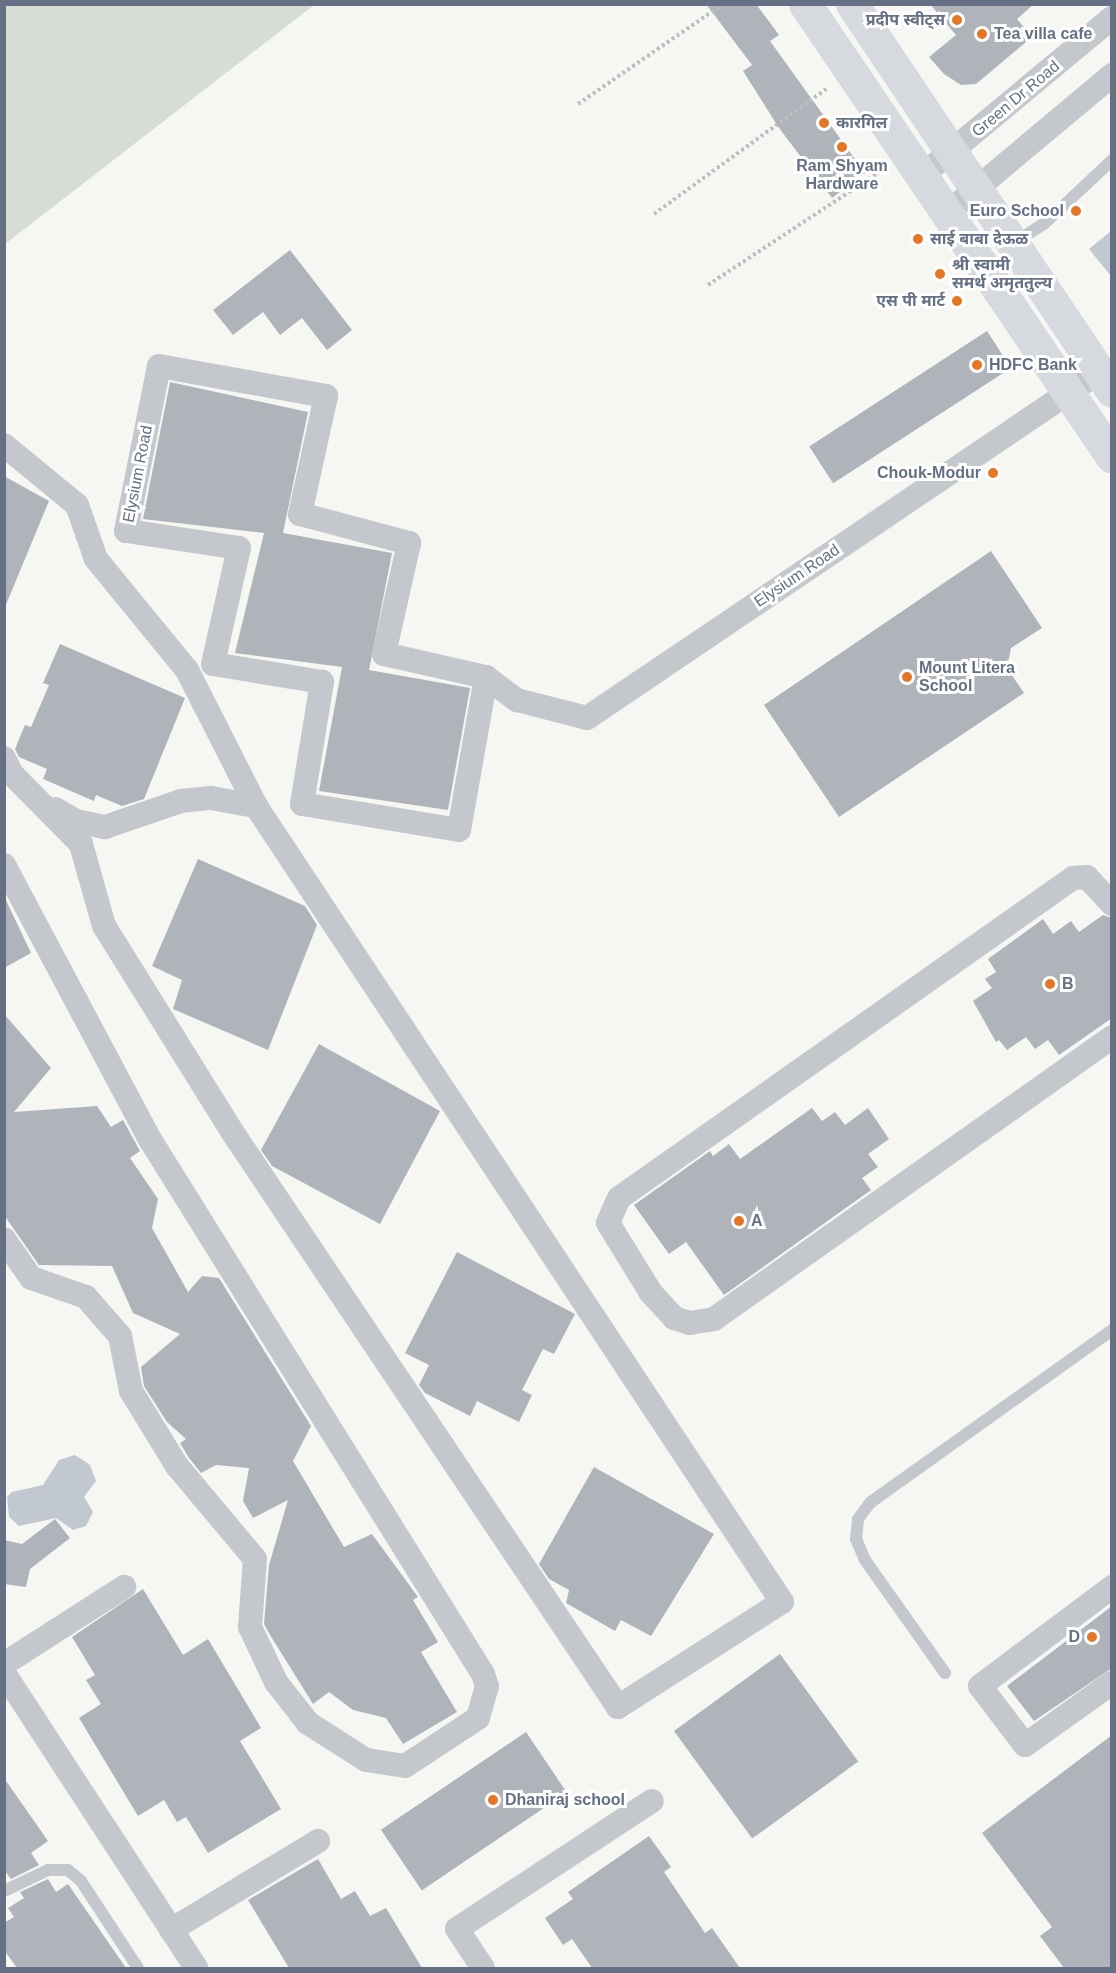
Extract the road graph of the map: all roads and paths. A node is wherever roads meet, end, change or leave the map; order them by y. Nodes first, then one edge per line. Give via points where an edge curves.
1 (723, 4) edge
2 (805, 4) edge
3 (856, 6) edge
4 (1112, 18) edge
5 (849, 74) junction
6 (1112, 75) edge
7 (578, 104) dead end
8 (951, 153) junction
9 (1112, 160) edge
10 (911, 166) junction
11 (977, 190) junction
12 (654, 214) dead end
13 (946, 214) junction
14 (1012, 244) junction
15 (708, 285) dead end
16 (1105, 381) edge
17 (1069, 391) junction
18 (4, 445) edge
19 (1112, 457) edge
20 (486, 677) junction
21 (4, 758) edge
22 (41, 802) junction
23 (256, 806) junction
24 (4, 865) edge
25 (1112, 904) edge
26 (1112, 1037) edge
27 (4, 1239) edge
28 (1112, 1330) edge
29 (124, 1587) dead end
30 (1112, 1587) edge
31 (4, 1664) edge
32 (945, 1672) dead end
33 (4, 1673) edge
34 (1112, 1683) edge
35 (652, 1801) dead end
36 (318, 1841) dead end
37 (4, 1891) edge
38 (171, 1930) junction
39 (138, 1968) edge
40 (196, 1968) edge
41 (483, 1968) edge

1 - 7 path
2 - 5 main road
3 - 8 main road
4 - 8 street, Green Dr Road
5 - 10 main road
5 - 12 path
6 - 11 street
8 - 10 street, Green Dr Road
8 - 11 main road
9 - 14 lane via 1045,223
10 - 13 main road
10 - 15 path via 812,220
11 - 13 street
11 - 14 main road
13 - 17 main road
14 - 16 main road
16 - 17 street, Elysium Road
17 - 19 main road
17 - 20 street, Elysium Road via 587,718 517,700
18 - 23 street via 77,505 96,559 187,670
20 - 20 street, Elysium Road via 459,830 302,804 322,682 213,664 239,548 126,531 159,366 326,396 300,513 410,543 384,654
21 - 22 street via 12,774
22 - 23 street via 76,821 105,827 181,801 211,798
22 - 23 street via 81,844 104,926 233,1134 618,1707 782,1602
24 - 27 street via 151,1141 483,1674 487,1686 478,1718 405,1766 366,1760 308,1723 276,1682 250,1627 255,1559 177,1466 131,1391 120,1336 86,1297 31,1278
25 - 26 street via 1087,877 1073,878 628,1191 610,1210 608,1223 651,1293 674,1318 688,1323 714,1319
28 - 32 lane via 871,1502 858,1519 856,1539 865,1560
29 - 31 street
30 - 34 street via 980,1686 1025,1745
33 - 38 street
35 - 41 street via 457,1929
36 - 38 street
37 - 39 lane via 48,1870 68,1870 81,1881
38 - 40 street

